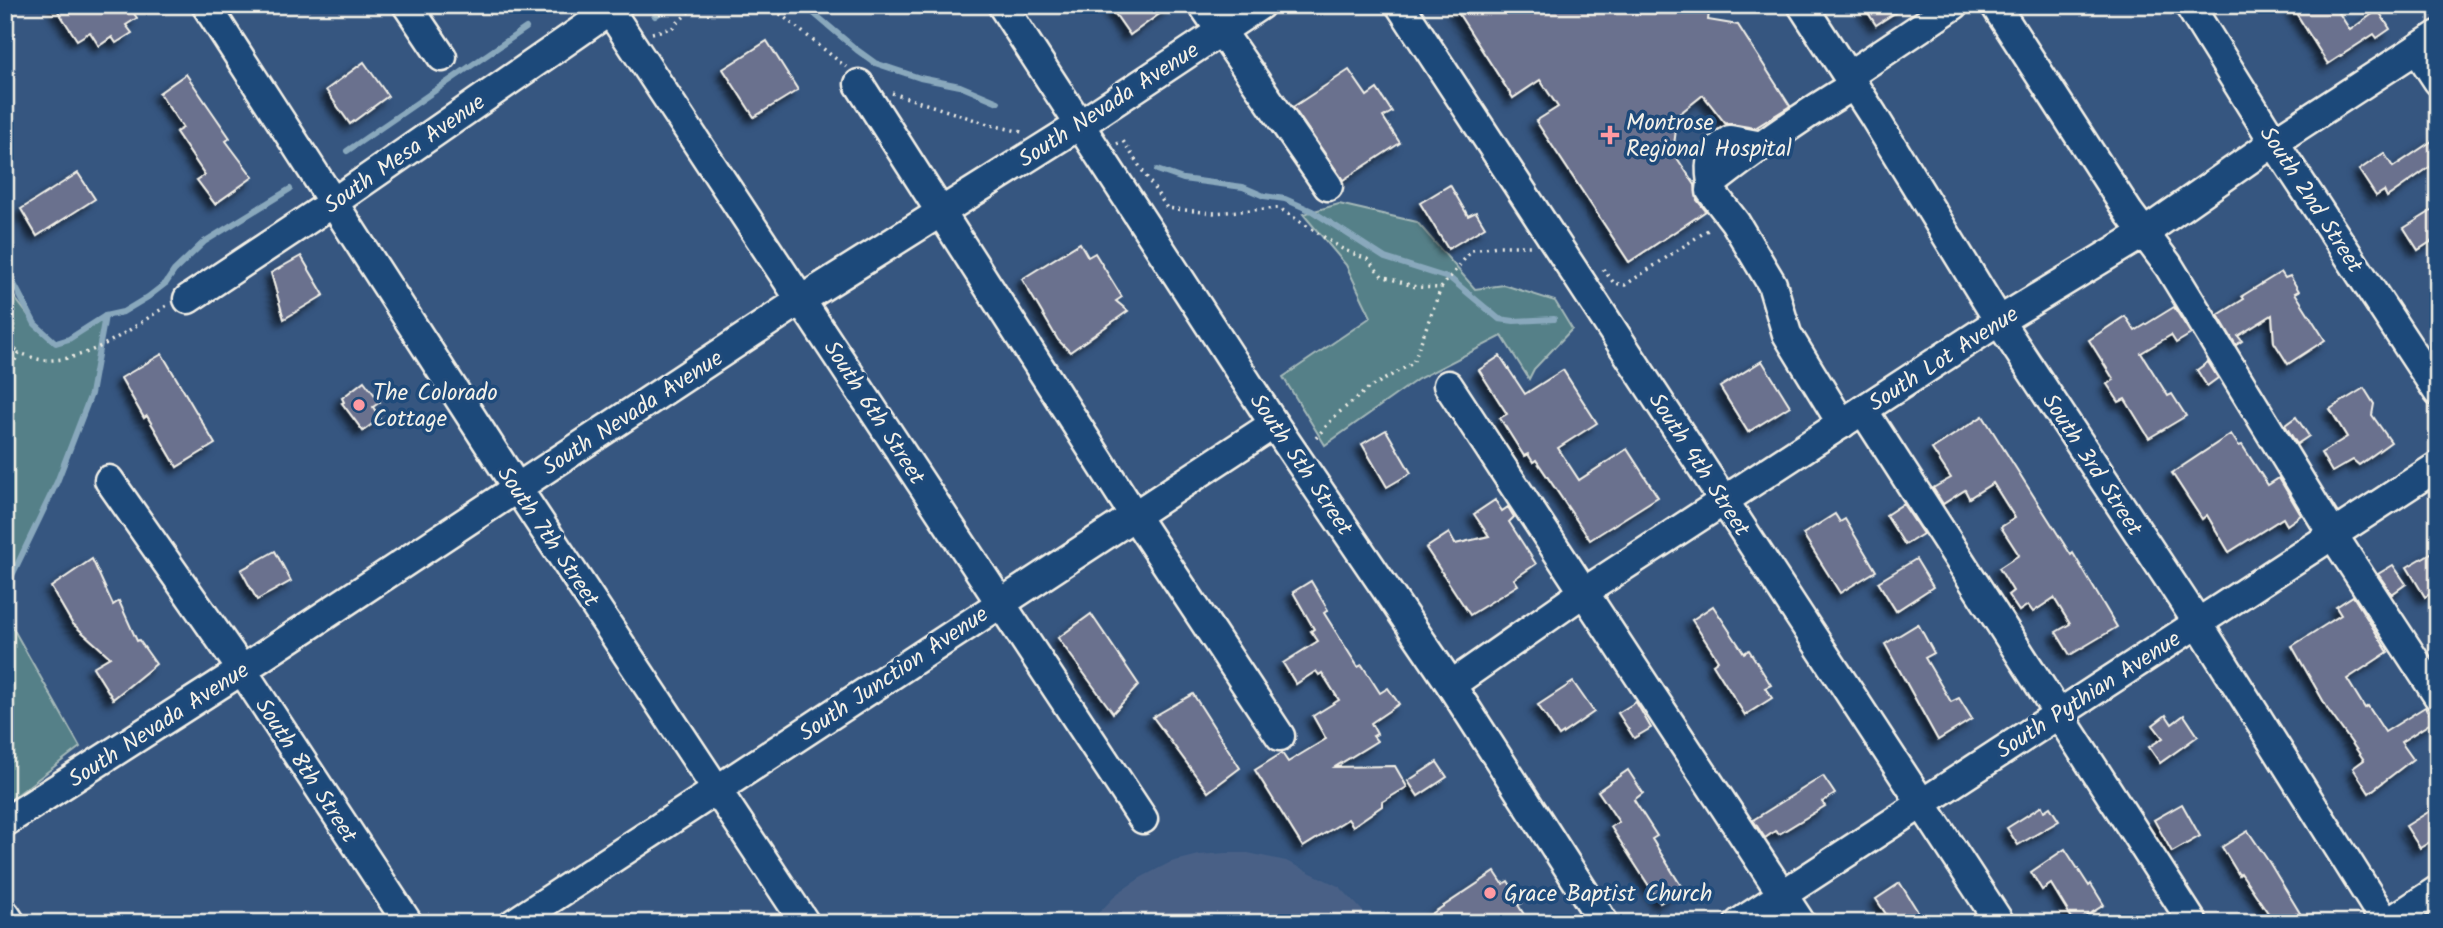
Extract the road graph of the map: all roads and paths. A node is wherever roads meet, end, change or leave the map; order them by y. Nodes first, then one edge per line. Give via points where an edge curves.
1 (206, 5) edge
2 (407, 5) edge
3 (769, 5) edge
4 (1002, 5) edge
5 (1203, 5) edge
6 (1260, 5) edge
7 (1399, 5) edge
8 (1801, 5) edge
9 (1954, 5) edge
10 (1995, 5) edge
11 (2189, 5) edge
12 (612, 7) edge
13 (1220, 30) junction
14 (2427, 42) edge
15 (442, 57) dead end
16 (1851, 81) junction
17 (2438, 81) edge
18 (866, 82) junction
19 (1081, 124) junction
20 (1026, 133) dead end
21 (1123, 141) dead end
22 (2274, 142) junction
23 (1328, 186) dead end
24 (334, 202) junction
25 (1724, 208) junction
26 (941, 212) junction
27 (2144, 233) junction
28 (1561, 252) junction
29 (1597, 260) dead end
30 (1441, 288) junction
31 (188, 299) dead end
32 (801, 300) junction
33 (1999, 321) junction
34 (130, 328) dead end
35 (5, 340) edge
36 (19, 353) junction
37 (5, 379) edge
38 (1448, 385) dead end
39 (2438, 392) edge
40 (1853, 417) junction
41 (1274, 424) junction
42 (1316, 438) dead end
43 (2438, 466) edge
44 (109, 480) dead end
45 (517, 488) junction
46 (1724, 501) junction
47 (1134, 515) junction
48 (2333, 535) junction
49 (1584, 592) junction
50 (1000, 602) junction
51 (2198, 623) junction
52 (242, 670) junction
53 (1451, 685) junction
54 (2438, 696) edge
55 (2059, 714) junction
56 (1280, 736) dead end
57 (717, 790) junction
58 (1922, 803) junction
59 (1143, 819) dead end
60 (5, 822) edge
61 (2438, 890) edge
62 (1782, 894) junction
63 (5, 914) edge
64 (11, 923) edge
65 (408, 923) edge
66 (514, 923) edge
67 (805, 923) edge
68 (1604, 923) edge
69 (1739, 923) edge
70 (1801, 923) edge
71 (2000, 923) edge
72 (2193, 923) edge
73 (2387, 923) edge

1 - 24 street, South 7th Street
2 - 15 street
3 - 18 path
4 - 19 street, South 5th Street
5 - 13 street
6 - 13 street, South Nevada Avenue
7 - 28 street, South 4th Street
8 - 16 street, South 3rd Street
9 - 16 street
10 - 27 street
11 - 22 street, South 2nd Street
12 - 24 street, South Mesa Avenue
12 - 32 street, South 6th Street
13 - 19 street, South Nevada Avenue
13 - 23 street
14 - 17 street
14 - 22 street, South Lot Avenue
16 - 25 street via 1712,183 1711,191
16 - 33 street, South 3rd Street
18 - 20 path
18 - 26 street
19 - 26 street, South Nevada Avenue
19 - 41 street, South 5th Street
21 - 30 path via 1167,208 1213,214 1279,208 1344,250 1367,259 1382,276 1416,287
22 - 27 street, South Lot Avenue
22 - 39 street, South 2nd Street
24 - 31 street, South Mesa Avenue
24 - 45 street, South 7th Street
25 - 29 path via 1711,228 1625,285 1614,283
25 - 40 street via 1772,284 1787,334
26 - 32 street, South Nevada Avenue
26 - 47 street
27 - 33 street, South Lot Avenue
27 - 48 street
28 - 30 path via 1531,246 1472,250
28 - 46 street, South 4th Street
30 - 42 path via 1413,363 1369,388
32 - 45 street, South Nevada Avenue
32 - 50 street, South 6th Street
33 - 40 street, South Lot Avenue
33 - 51 street, South 3rd Street
34 - 36 path via 64,360 41,360
35 - 36 path
36 - 37 path
38 - 49 street
40 - 46 street, South Lot Avenue
40 - 55 street
41 - 47 street, South Junction Avenue
41 - 53 street, South 5th Street
43 - 48 street, South Pythian Avenue
44 - 52 street, South 8th Street
45 - 52 street, South Nevada Avenue
45 - 57 street, South 7th Street
46 - 49 street, South Lot Avenue
46 - 58 street, South 4th Street
47 - 50 street, South Junction Avenue
47 - 56 street
48 - 51 street, South Pythian Avenue
48 - 54 street
49 - 53 street, South Lot Avenue
49 - 62 street
50 - 57 street, South Junction Avenue
50 - 59 street, South 6th Street
51 - 55 street, South Pythian Avenue
51 - 73 street, South 3rd Street
52 - 60 street, South Nevada Avenue
52 - 65 street, South 8th Street
53 - 68 street, South 5th Street
55 - 58 street, South Pythian Avenue
55 - 72 street
57 - 66 street, South Junction Avenue
57 - 67 street, South 7th Street
58 - 62 street, South Pythian Avenue
58 - 71 street, South 4th Street
61 - 73 street
62 - 69 street, South Pythian Avenue
62 - 70 street
63 - 64 street

